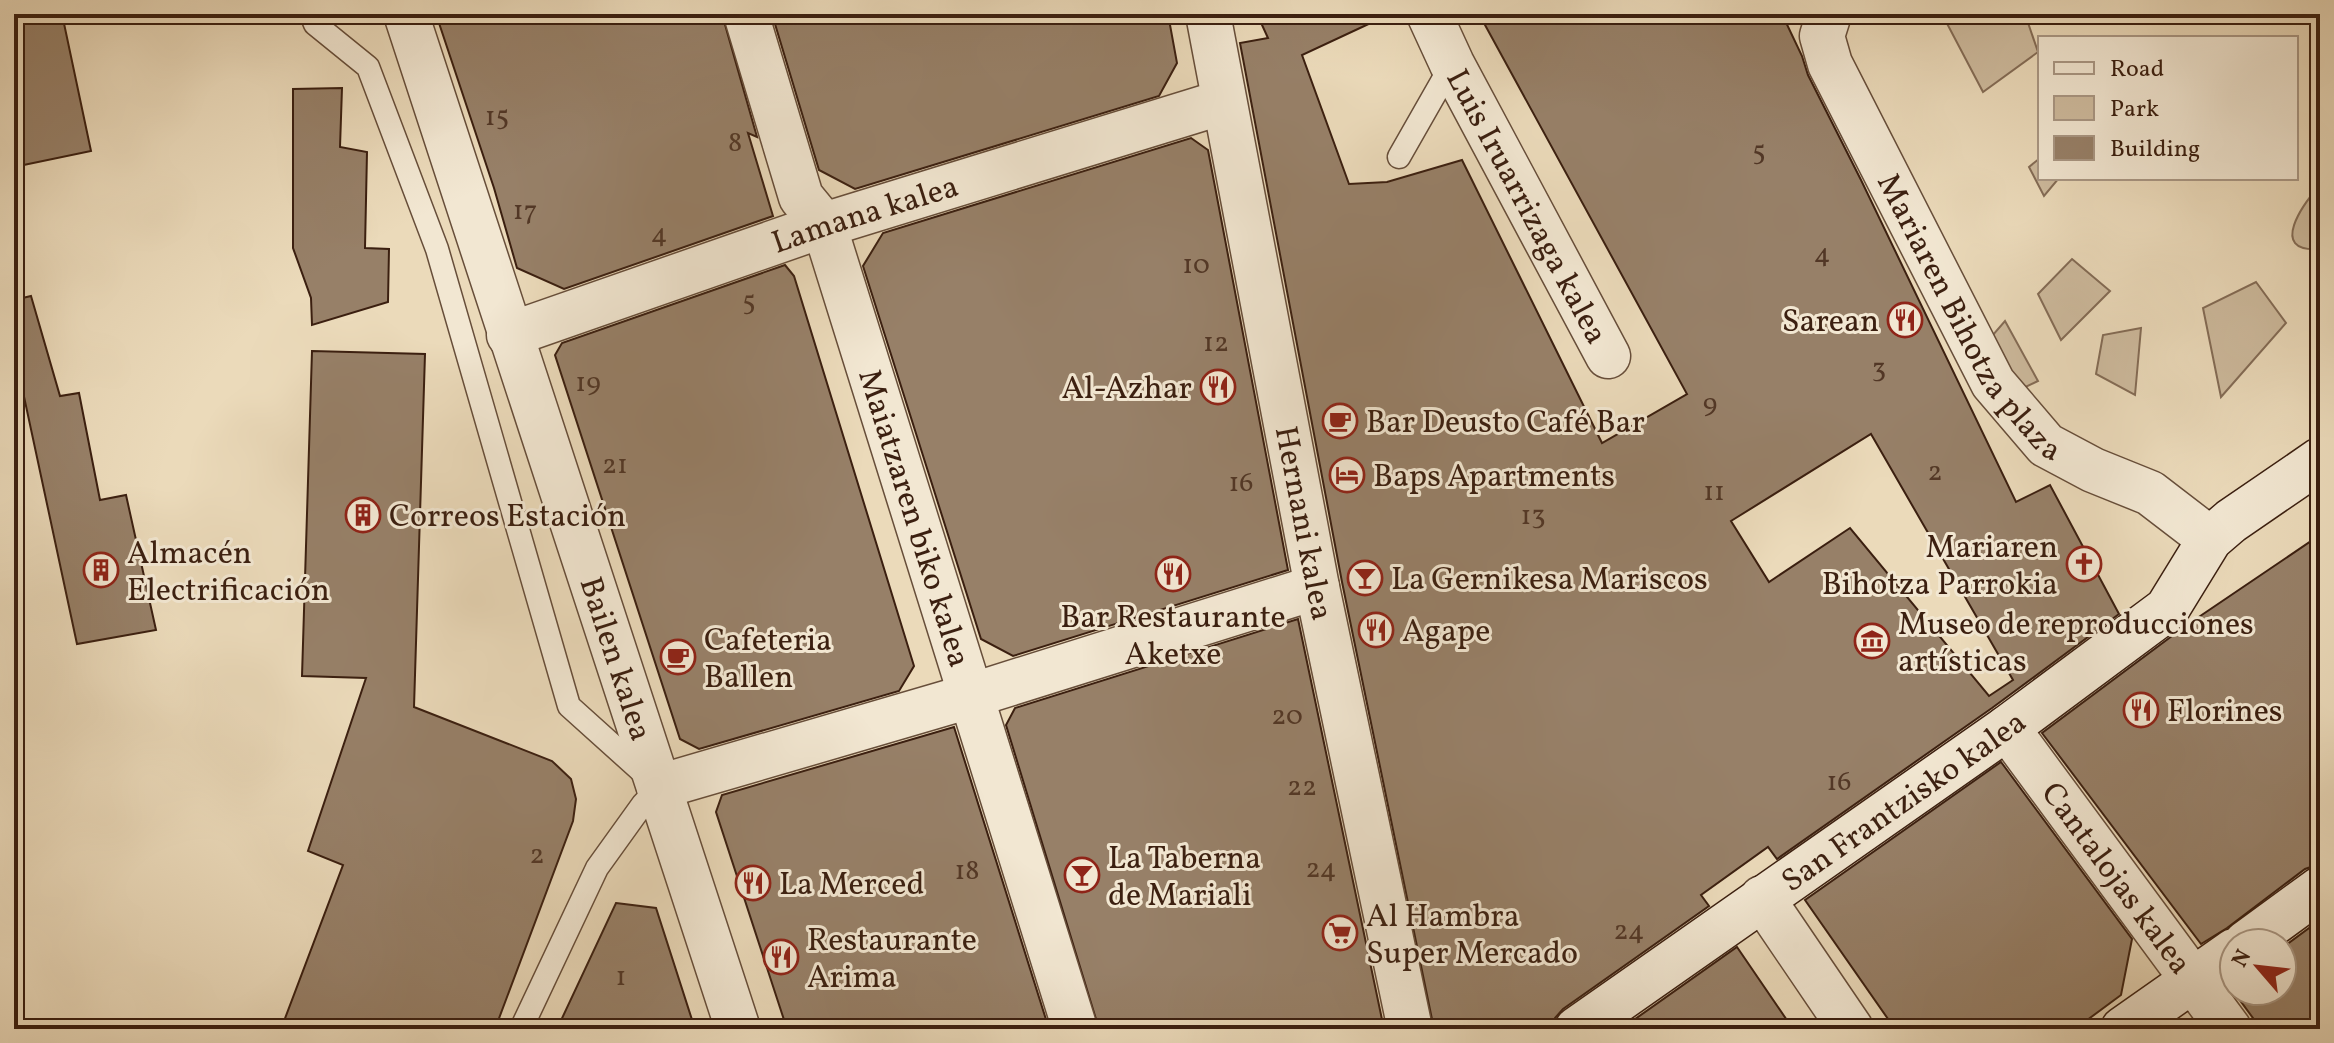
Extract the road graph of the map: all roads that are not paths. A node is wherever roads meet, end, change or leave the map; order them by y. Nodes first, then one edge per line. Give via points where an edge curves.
1 (311, 14) edge
2 (406, 14) edge
3 (746, 14) edge
4 (1208, 14) edge
5 (1429, 14) edge
6 (1829, 14) edge
7 (1452, 64) junction
8 (1223, 102) junction
9 (1399, 157) dead end
10 (824, 225) junction
11 (509, 335) junction
12 (1608, 356) dead end
13 (2320, 460) edge
14 (2210, 539) junction
15 (1317, 587) junction
16 (970, 696) junction
17 (2007, 728) junction
18 (659, 787) junction
19 (2320, 889) edge
20 (1762, 898) junction
21 (2268, 927) edge
22 (2218, 962) edge
23 (2194, 979) junction
24 (521, 1029) edge
25 (738, 1029) edge
26 (1075, 1029) edge
27 (1410, 1029) edge
28 (1577, 1029) edge
29 (1851, 1029) edge
30 (2123, 1029) edge
31 (2229, 1029) edge

1 - 18 lane via 315,24 368,67 437,249 569,706
2 - 11 street, Bailen kalea
3 - 10 street, Maiatzaren biko kalea via 801,197
4 - 8 street, Hernani kalea
5 - 7 street, Luis Iruarrizaga kalea
6 - 14 street, Mariaren Bihotza plaza via 1822,36 1830,64 1993,383 2046,445 2150,493
7 - 9 lane
7 - 12 street, Luis Iruarrizaga kalea
8 - 10 street, Lamana kalea
8 - 15 street, Hernani kalea
10 - 11 street, Lamana kalea
10 - 16 street, Maiatzaren biko kalea
11 - 18 street, Bailen kalea
13 - 14 street, San Frantzisko kalea
14 - 17 street, San Frantzisko kalea via 2167,609
15 - 16 street
15 - 27 street, Hernani kalea
16 - 18 street
16 - 26 street, Maiatzaren biko kalea
17 - 20 street, San Frantzisko kalea
17 - 23 street, Cantalojas kalea
18 - 24 lane via 597,868
18 - 25 street, Bailen kalea
19 - 21 street
20 - 28 street, San Frantzisko kalea
20 - 29 street
22 - 23 street
23 - 30 street
23 - 31 street, Cantalojas kalea

